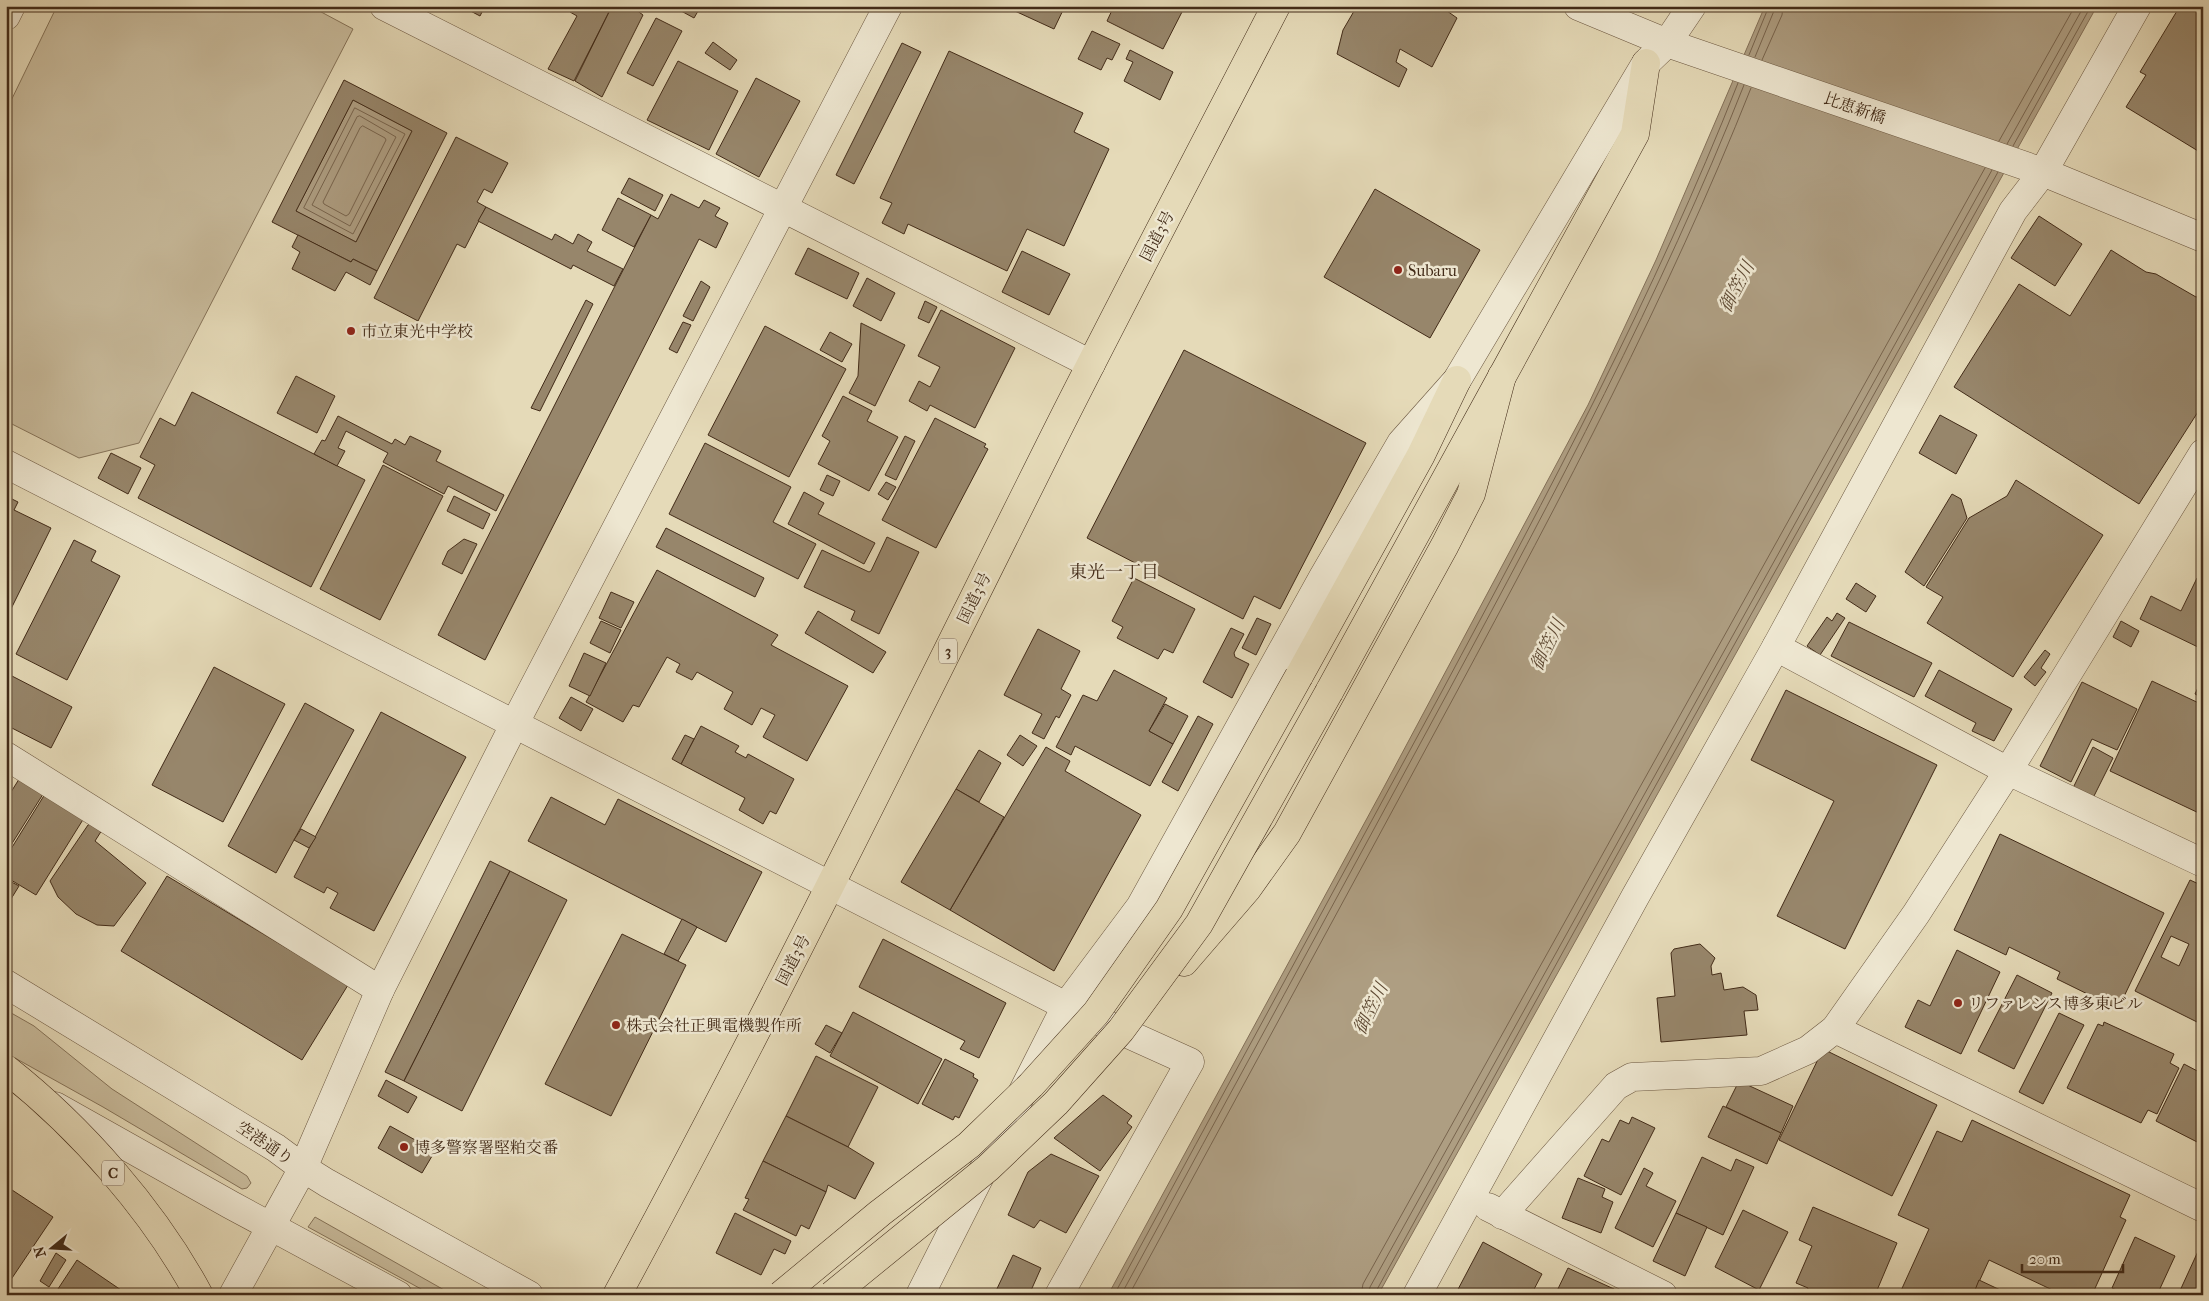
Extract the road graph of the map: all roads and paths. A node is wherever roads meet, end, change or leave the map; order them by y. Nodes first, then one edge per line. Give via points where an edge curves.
1 (12, 6) edge
2 (384, 6) edge
3 (888, 6) edge
4 (1276, 6) edge
5 (1578, 6) edge
6 (1692, 6) edge
7 (2137, 6) edge
8 (6, 16) edge
9 (1667, 43) junction
10 (1646, 63) junction
11 (2043, 172) junction
12 (785, 208) junction
13 (2203, 238) edge
14 (1092, 364) junction
15 (1457, 380) junction
16 (2203, 452) edge
17 (6, 464) edge
18 (1776, 647) junction
19 (515, 722) junction
20 (6, 756) edge
21 (2008, 771) junction
22 (2203, 863) edge
23 (832, 885) junction
24 (6, 984) edge
25 (380, 990) junction
26 (1066, 1006) junction
27 (1834, 1029) junction
28 (6, 1069) edge
29 (6, 1078) edge
30 (303, 1168) junction
31 (1471, 1198) junction
32 (2203, 1208) edge
33 (1502, 1215) junction
34 (272, 1226) junction
35 (194, 1295) edge
36 (199, 1295) edge
37 (233, 1295) edge
38 (398, 1295) edge
39 (529, 1295) edge
40 (617, 1295) edge
41 (781, 1295) edge
42 (832, 1295) edge
43 (920, 1295) edge
44 (1059, 1295) edge
45 (1416, 1295) edge
46 (1664, 1295) edge

1 - 8 street
2 - 12 street
3 - 12 street
4 - 14 highway, 国道3号 / 3
5 - 9 street, 比恵新橋
6 - 9 street
7 - 11 street
9 - 10 street
9 - 11 street, 比恵新橋
10 - 15 street
10 - 42 highway, bridge via 1635,134 1199,924 1121,1030 1056,1102 988,1168
11 - 13 street, 比恵新橋
11 - 18 street via 2013,211
12 - 14 street
12 - 19 street
14 - 23 highway, 国道3号 / 3
15 - 26 street via 1401,444 1322,577 1140,907
15 - 41 highway, bridge via 1421,455 1169,909 1096,1013 969,1145
16 - 21 street
17 - 19 street
18 - 21 street
18 - 31 street
19 - 23 street
19 - 25 street
20 - 25 street
21 - 22 street
21 - 27 street via 1916,914
23 - 26 street
23 - 40 highway, 国道3号 / 3
24 - 30 street, 空港通り via 276,1148
25 - 30 street
26 - 43 street
26 - 44 street via 1190,1062
27 - 32 street
27 - 33 street via 1808,1050 1761,1070 1632,1077 1616,1086
28 - 36 highway, C, bridge via 59,1116 111,1170 152,1219
29 - 34 street
29 - 35 highway, C via 106,1174 148,1222
30 - 34 street
30 - 39 street, 空港通り
31 - 33 street
31 - 45 street
33 - 46 street
34 - 37 street
34 - 38 street

